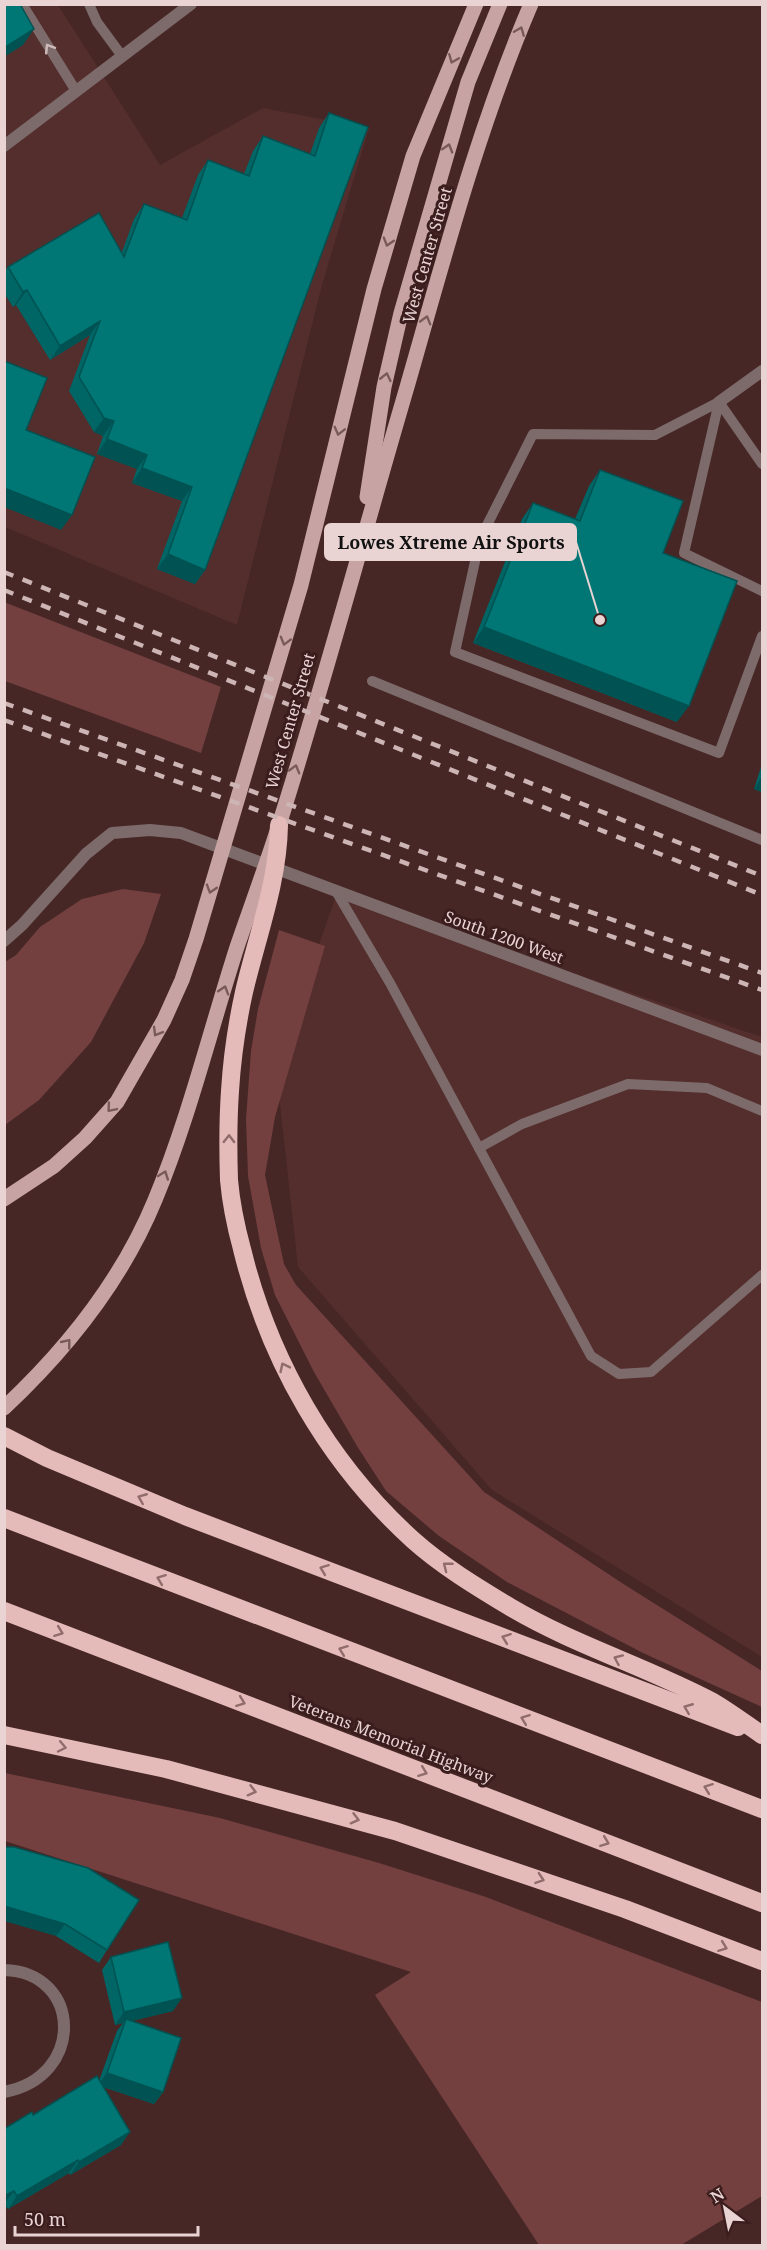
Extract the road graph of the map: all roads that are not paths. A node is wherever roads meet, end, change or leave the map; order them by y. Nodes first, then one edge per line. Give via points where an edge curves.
1 (22, 4) edge
2 (90, 4) edge
3 (191, 4) edge
4 (476, 4) edge
5 (500, 4) edge
6 (531, 4) edge
7 (122, 56) junction
8 (76, 91) junction
9 (4, 146) edge
10 (762, 371) edge
11 (719, 402) junction
12 (762, 464) edge
13 (357, 559) junction
14 (762, 591) edge
15 (762, 636) edge
16 (372, 681) dead end
17 (279, 825) junction
18 (762, 840) edge
19 (337, 893) junction
20 (4, 941) edge
21 (762, 1050) edge
22 (762, 1111) edge
23 (479, 1148) junction
24 (4, 1199) edge
25 (762, 1275) edge
26 (4, 1408) edge
27 (4, 1436) edge
28 (4, 1518) edge
29 (4, 1611) edge
30 (4, 1735) edge
31 (762, 1735) edge
32 (762, 1809) edge
33 (762, 1903) edge
34 (762, 1961) edge
35 (4, 1970) edge
36 (4, 2092) edge

8 -> 1 lane
2 - 7 lane
3 - 7 street
4 -> 24 main road, West Center Street via 413,156 393,222 301,585 182,980 117,1102 54,1166
13 -> 5 main road via 384,387 401,313 468,82
13 -> 6 main road, West Center Street via 492,101
7 - 8 street
8 - 9 street
10 - 11 street
11 - 12 lane
11 - 14 lane via 684,553
11 - 15 lane via 655,435 533,435 480,538 456,652 719,753
17 -> 13 main road, West Center Street
16 - 18 lane
26 -> 17 main road, West Center Street via 70,1340 97,1304 154,1202
31 -> 17 highway via 714,1703 545,1626 456,1573 414,1540 342,1462 288,1376 252,1291 229,1181 230,1089 236,1036 269,900
19 - 20 street, South 1200 West via 181,833 112,833 86,854
19 - 21 street, South 1200 West
19 - 23 lane
22 - 23 lane via 707,1088 628,1084 522,1124
23 - 25 lane via 591,1356 620,1374 651,1372
31 -> 27 highway via 185,1516
32 -> 28 highway
29 -> 33 highway, Veterans Memorial Highway
30 -> 34 highway via 166,1769 395,1831 583,1894
35 - 36 street via 21,1972 45,1985 61,2008 64,2035 62,2049 48,2069 19,2089

